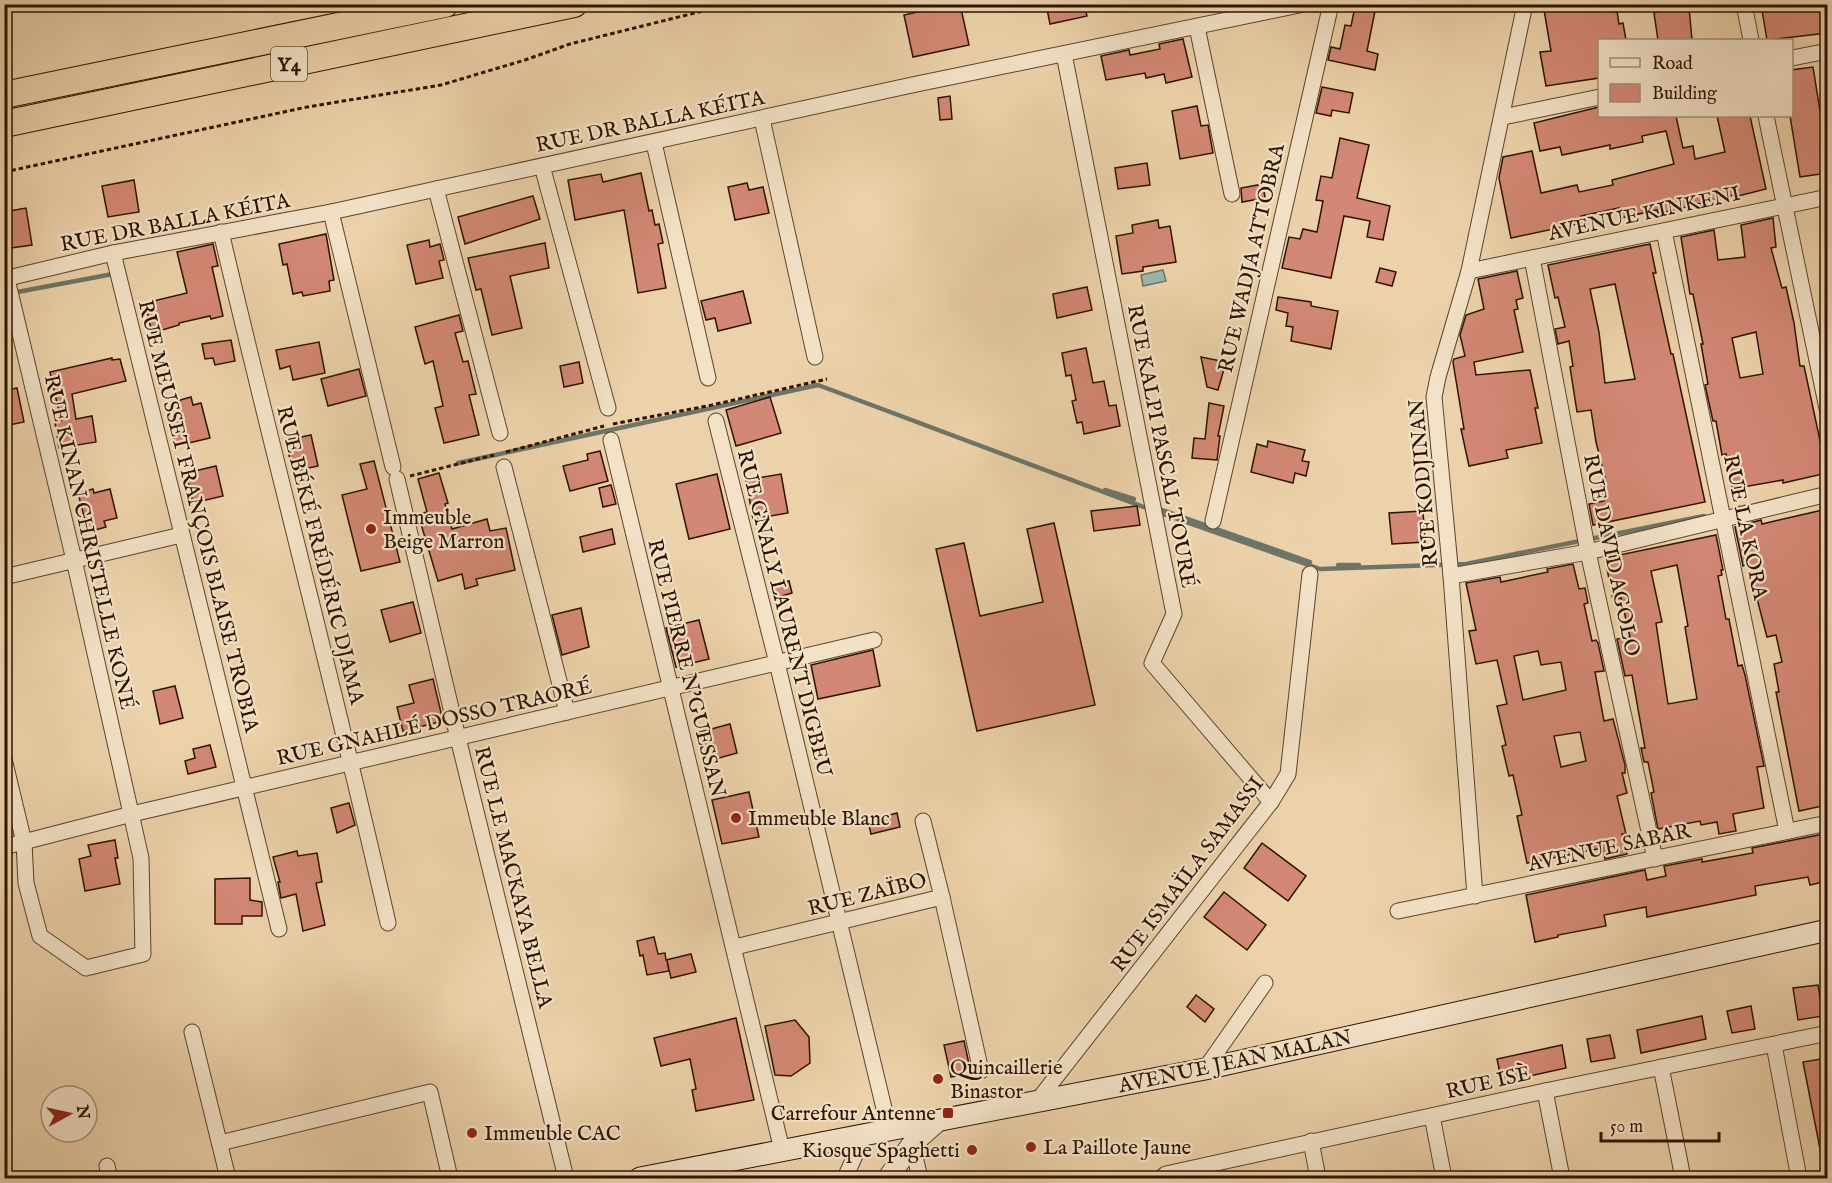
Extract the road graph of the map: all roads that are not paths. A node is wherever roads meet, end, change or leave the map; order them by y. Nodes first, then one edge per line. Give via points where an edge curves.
1 (445, 4) edge
2 (574, 4) edge
3 (1304, 4) edge
4 (1331, 4) edge
5 (1525, 4) edge
6 (1744, 4) edge
7 (1197, 27) junction
8 (1751, 39) edge
9 (1827, 51) edge
10 (1064, 54) junction
11 (1793, 58) edge
12 (4, 96) edge
13 (1598, 98) edge
14 (1503, 117) junction
15 (1766, 117) edge
16 (762, 119) junction
17 (4, 124) edge
18 (654, 143) junction
19 (542, 166) junction
20 (436, 189) junction
21 (1232, 194) dead end
22 (1827, 197) edge
23 (1785, 206) junction
24 (331, 212) junction
25 (1664, 231) junction
26 (221, 232) junction
27 (113, 253) junction
28 (1532, 258) junction
29 (1469, 271) junction
30 (6, 279) edge
31 (815, 357) dead end
32 (708, 378) dead end
33 (608, 408) dead end
34 (1827, 413) edge
35 (716, 421) dead end
36 (500, 433) dead end
37 (611, 440) dead end
38 (504, 467) dead end
39 (1827, 494) edge
40 (1723, 519) junction
41 (1213, 521) dead end
42 (182, 535) junction
43 (1588, 552) junction
44 (74, 560) junction
45 (1310, 574) dead end
46 (1451, 576) junction
47 (4, 577) edge
48 (874, 640) dead end
49 (777, 663) junction
50 (669, 688) junction
51 (567, 712) junction
52 (458, 738) junction
53 (4, 759) edge
54 (352, 763) junction
55 (243, 788) junction
56 (1270, 802) junction
57 (132, 814) junction
58 (923, 821) dead end
59 (1827, 823) edge
60 (1787, 831) junction
61 (24, 842) junction
62 (4, 847) edge
63 (1655, 859) junction
64 (1475, 896) junction
65 (942, 897) junction
66 (1398, 911) dead end
67 (388, 923) dead end
68 (839, 923) junction
69 (279, 929) dead end
70 (1827, 930) edge
71 (735, 947) junction
72 (1265, 983) dead end
73 (192, 1032) dead end
74 (1827, 1033) edge
75 (1774, 1045) junction
76 (1661, 1067) junction
77 (1205, 1069) junction
78 (981, 1071) dead end
79 (1545, 1091) junction
80 (1038, 1100) junction
81 (1432, 1116) junction
82 (937, 1122) junction
83 (889, 1129) junction
84 (864, 1135) junction
85 (1311, 1141) junction
86 (220, 1143) junction
87 (912, 1144) junction
88 (782, 1150) junction
89 (676, 1174) edge
90 (1189, 1174) edge
91 (228, 1179) edge
92 (450, 1179) edge
93 (566, 1179) edge
94 (640, 1179) edge
95 (845, 1179) edge
96 (888, 1179) edge
97 (920, 1179) edge
98 (1161, 1179) edge
99 (1318, 1179) edge
100 (1444, 1179) edge
101 (1562, 1179) edge
102 (1683, 1179) edge
103 (1799, 1179) edge

1 - 12 highway, Y4
2 - 17 highway, Y4
3 - 7 street, RUE DR BALLA KÉITA
4 - 41 street, RUE WADJA ATTOBRA
5 - 14 street, RUE KODJINAN
6 - 8 street
7 - 10 street, RUE DR BALLA KÉITA
7 - 21 street
9 - 11 street
10 - 16 street, RUE DR BALLA KÉITA
10 - 56 street, RUE KALPI PASCAL TOURÉ via 1174,614 1152,663
13 - 14 street
14 - 29 street, RUE KODJINAN
15 - 23 street
16 - 18 street, RUE DR BALLA KÉITA
16 - 31 street
18 - 19 street, RUE DR BALLA KÉITA
18 - 32 street
19 - 20 street, RUE DR BALLA KÉITA
19 - 33 street
20 - 24 street, RUE DR BALLA KÉITA
20 - 36 street
22 - 23 street, AVENUE KINKENI
23 - 25 street, AVENUE KINKENI
23 - 34 street
24 - 26 street, RUE DR BALLA KÉITA
24 - 52 street, RUE LE MACKAYA BELLA
25 - 28 street, AVENUE KINKENI
25 - 40 street, RUE LA KORA
26 - 27 street, RUE DR BALLA KÉITA
26 - 54 street, RUE BÉKÉ FRÉDÉRIC DJAMA
27 - 30 street, RUE DR BALLA KÉITA
27 - 42 street, RUE MEUSSET FRANÇOIS BLAISE TROBIA
28 - 29 street, AVENUE KINKENI
28 - 43 street, RUE DAVID AGOLO
29 - 46 street, RUE KODJINAN via 1434,397
30 - 44 street, RUE KINAN CHRISTELLE KONÉ
35 - 49 street, RUE GNALY LAURENT DIGBEU
37 - 50 street, RUE PIERRE N'GUESSAN
38 - 51 street
39 - 40 street
40 - 43 street
40 - 60 street, RUE LA KORA
42 - 44 street
42 - 55 street, RUE MEUSSET FRANÇOIS BLAISE TROBIA
43 - 46 street
43 - 63 street, RUE DAVID AGOLO
44 - 47 street
44 - 57 street, RUE KINAN CHRISTELLE KONÉ
45 - 56 street, RUE ISMAÏLA SAMASSI via 1288,774
46 - 64 street, RUE KODJINAN
48 - 49 street, RUE GNAHLÉ DOSSO TRAORÉ
49 - 50 street, RUE GNAHLÉ DOSSO TRAORÉ
49 - 68 street, RUE GNALY LAURENT DIGBEU
50 - 51 street, RUE GNAHLÉ DOSSO TRAORÉ
50 - 71 street, RUE PIERRE N'GUESSAN
51 - 52 street, RUE GNAHLÉ DOSSO TRAORÉ
52 - 54 street, RUE GNAHLÉ DOSSO TRAORÉ
52 - 93 street, RUE LE MACKAYA BELLA
53 - 61 street
54 - 55 street, RUE GNAHLÉ DOSSO TRAORÉ
54 - 67 street, RUE BÉKÉ FRÉDÉRIC DJAMA
55 - 57 street, RUE GNAHLÉ DOSSO TRAORÉ
55 - 69 street, RUE MEUSSET FRANÇOIS BLAISE TROBIA
56 - 80 street, RUE ISMAÏLA SAMASSI
57 - 61 street, RUE GNAHLÉ DOSSO TRAORÉ
57 - 61 street, RUE KINAN CHRISTELLE KONÉ via 141,858 143,954 86,968 40,936 26,883
58 - 65 street
59 - 60 street, AVENUE SABAR
60 - 63 street, AVENUE SABAR
61 - 62 street, RUE GNAHLÉ DOSSO TRAORÉ
63 - 64 street, AVENUE SABAR
64 - 66 street, AVENUE SABAR
65 - 68 street, RUE ZAÏBO
65 - 78 street, RUE ZAÏBO
68 - 71 street, RUE ZAÏBO
68 - 83 street, RUE GNALY LAURENT DIGBEU
70 - 77 main road, AVENUE JEAN MALAN
71 - 88 street, RUE PIERRE N'GUESSAN
72 - 77 street
73 - 86 street
74 - 75 street, RUE ISÈ
75 - 76 street, RUE ISÈ
75 - 103 street
76 - 79 street, RUE ISÈ
76 - 102 street
77 - 80 main road, AVENUE JEAN MALAN
79 - 81 street, RUE ISÈ
79 - 101 street
80 - 82 main road, AVENUE JEAN MALAN
81 - 85 street, RUE ISÈ
81 - 100 street
82 - 83 main road, AVENUE JEAN MALAN
82 - 87 street
83 - 84 main road, AVENUE JEAN MALAN
84 - 88 main road, AVENUE JEAN MALAN
84 - 95 street
85 - 90 street, RUE ISÈ
85 - 99 street
86 - 91 street
86 - 92 street via 430,1092
87 - 96 street
87 - 97 street
88 - 89 main road, AVENUE JEAN MALAN
89 - 94 main road, AVENUE JEAN MALAN
90 - 98 street, RUE ISÈ via 1166,1174

